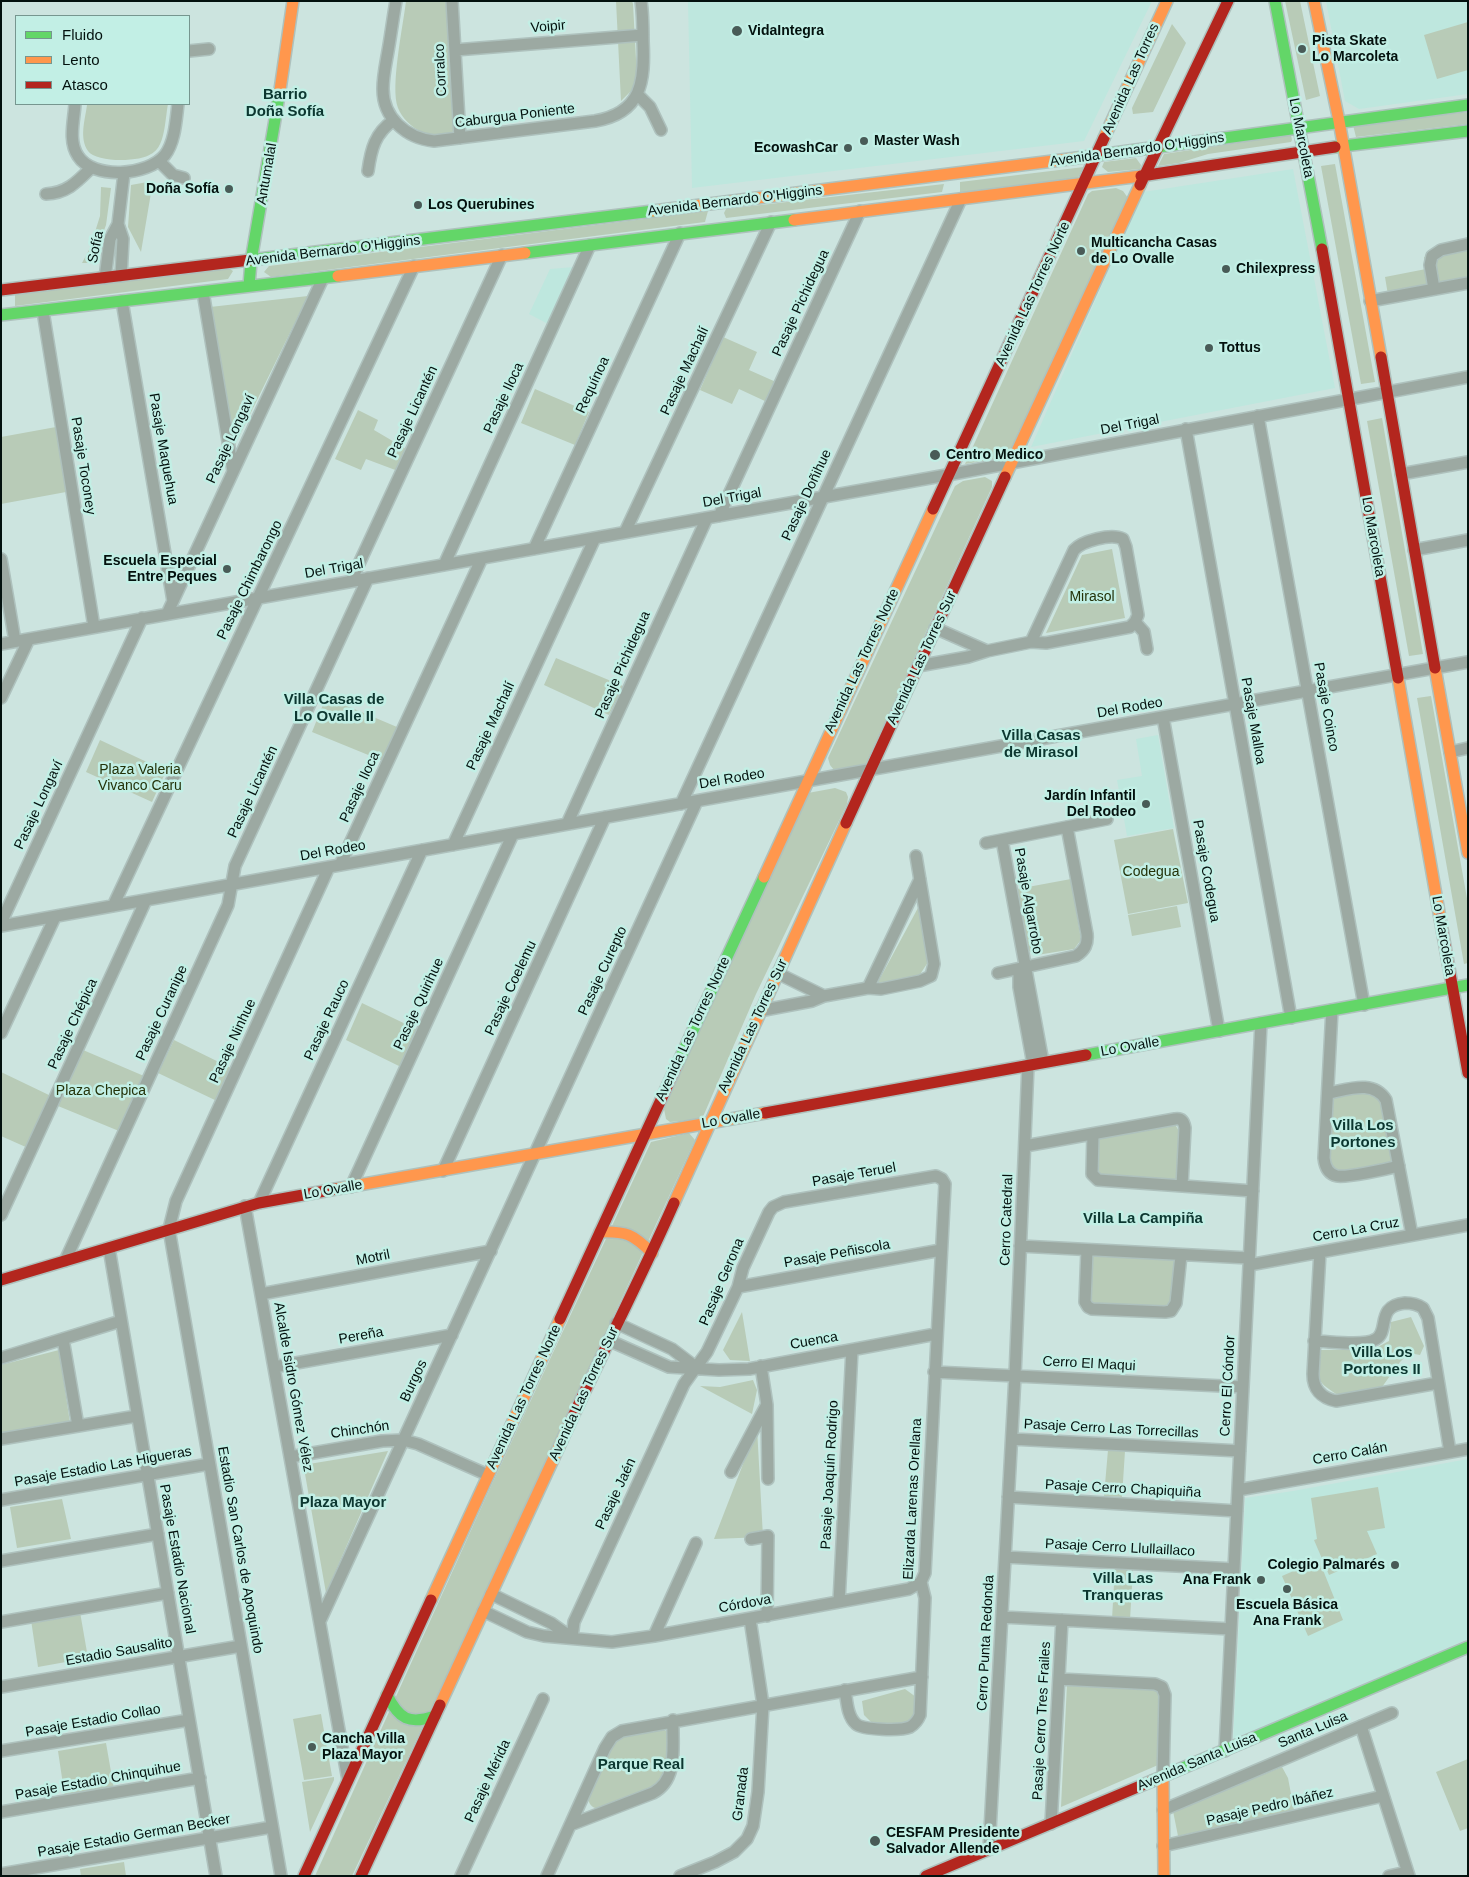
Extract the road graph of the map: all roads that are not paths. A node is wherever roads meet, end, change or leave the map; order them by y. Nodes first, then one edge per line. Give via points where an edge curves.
1 (293, 1) edge
2 (396, 1) edge
3 (452, 1) edge
4 (641, 1) edge
5 (1167, 1) edge
6 (1228, 1) edge
7 (1275, 1) edge
8 (1314, 1) edge
9 (643, 35) junction
10 (209, 49) dead end
11 (455, 50) junction
12 (190, 51) edge
13 (638, 94) junction
14 (76, 105) edge
15 (178, 105) edge
16 (1468, 105) edge
17 (394, 120) junction
18 (1339, 121) junction
19 (1300, 127) junction
20 (661, 130) dead end
21 (1468, 131) edge
22 (460, 138) junction
23 (1343, 146) junction
24 (1157, 148) junction
25 (1304, 152) junction
26 (1096, 156) junction
27 (159, 161) junction
28 (91, 168) junction
29 (368, 170) dead end
30 (124, 173) junction
31 (1145, 176) junction
32 (184, 178) dead end
33 (1084, 184) junction
34 (871, 192) junction
35 (46, 194) dead end
36 (961, 199) junction
37 (722, 203) junction
38 (866, 211) junction
39 (770, 222) junction
40 (118, 224) junction
41 (726, 228) junction
42 (680, 233) junction
43 (590, 244) junction
44 (1468, 244) edge
45 (502, 255) junction
46 (250, 261) junction
47 (414, 266) junction
48 (121, 276) junction
49 (105, 278) junction
50 (322, 278) junction
51 (1468, 283) edge
52 (249, 286) junction
53 (4, 289) edge
54 (1434, 289) junction
55 (203, 292) junction
56 (122, 301) junction
57 (1370, 301) junction
58 (43, 310) junction
59 (5, 315) edge
60 (1468, 377) edge
61 (1386, 392) junction
62 (1348, 398) junction
63 (1258, 416) junction
64 (1186, 429) junction
65 (1468, 462) edge
66 (1012, 463) junction
67 (233, 471) junction
68 (949, 474) junction
69 (1401, 474) junction
70 (823, 497) junction
71 (719, 516) junction
72 (707, 518) junction
73 (626, 532) junction
74 (595, 538) junction
75 (1468, 540) edge
76 (534, 549) junction
77 (1414, 550) junction
78 (482, 558) junction
79 (1, 559) edge
80 (444, 564) junction
81 (368, 578) junction
82 (351, 581) junction
83 (258, 598) junction
84 (173, 601) junction
85 (167, 614) junction
86 (142, 618) junction
87 (1135, 622) junction
88 (94, 627) junction
89 (936, 628) junction
90 (29, 638) junction
91 (15, 641) junction
92 (1031, 642) junction
93 (1, 644) edge
94 (1147, 649) dead end
95 (987, 651) junction
96 (1468, 662) edge
97 (918, 666) junction
98 (1435, 668) junction
99 (1397, 675) junction
100 (1307, 691) junction
101 (1, 698) edge
102 (1235, 704) junction
103 (1163, 717) junction
104 (1468, 748) edge
105 (1450, 752) junction
106 (870, 770) junction
107 (807, 781) junction
108 (697, 801) junction
109 (681, 804) junction
110 (605, 817) junction
111 (1106, 820) dead end
112 (1465, 822) edge
113 (567, 824) junction
114 (1067, 827) junction
115 (513, 834) junction
116 (1002, 840) junction
117 (986, 843) dead end
118 (453, 845) junction
119 (422, 850) junction
120 (1468, 853) edge
121 (916, 856) dead end
122 (335, 866) junction
123 (920, 878) junction
124 (232, 885) junction
125 (146, 900) junction
126 (113, 906) junction
127 (55, 917) junction
128 (1, 924) edge
129 (1024, 966) junction
130 (777, 973) junction
131 (998, 973) dead end
132 (1468, 986) edge
133 (868, 988) junction
134 (1453, 988) junction
135 (824, 996) junction
136 (1364, 1004) junction
137 (1332, 1010) junction
138 (760, 1012) junction
139 (1290, 1018) junction
140 (1261, 1023) junction
141 (1219, 1031) junction
142 (1, 1033) edge
143 (1035, 1064) junction
144 (1468, 1073) edge
145 (1328, 1093) junction
146 (709, 1123) junction
147 (1093, 1134) junction
148 (644, 1135) junction
149 (1025, 1146) junction
150 (536, 1154) junction
151 (1399, 1166) junction
152 (444, 1171) junction
153 (942, 1178) joint
154 (1182, 1186) junction
155 (351, 1187) junction
156 (1253, 1191) junction
157 (259, 1203) junction
158 (246, 1206) junction
159 (773, 1207) joint
160 (1, 1215) edge
161 (1468, 1225) edge
162 (169, 1229) junction
163 (600, 1232) junction
164 (1412, 1236) junction
165 (1020, 1246) junction
166 (109, 1248) junction
167 (941, 1250) junction
168 (1087, 1250) junction
169 (491, 1251) junction
170 (1320, 1252) junction
171 (652, 1253) junction
172 (1181, 1255) junction
173 (65, 1261) junction
174 (1249, 1262) junction
175 (1, 1280) edge
176 (738, 1287) junction
177 (261, 1294) junction
178 (121, 1321) junction
179 (616, 1323) junction
180 (936, 1334) junction
181 (452, 1335) junction
182 (63, 1339) junction
183 (608, 1340) junction
184 (1314, 1341) junction
185 (852, 1350) junction
186 (1, 1358) edge
187 (761, 1366) junction
188 (274, 1367) junction
189 (697, 1368) junction
190 (934, 1372) junction
191 (1015, 1376) junction
192 (1438, 1383) junction
193 (1243, 1387) junction
194 (767, 1405) junction
195 (138, 1416) junction
196 (78, 1426) junction
197 (1, 1439) edge
198 (1012, 1439) junction
199 (403, 1440) junction
200 (1468, 1449) edge
201 (1240, 1451) junction
202 (1450, 1452) junction
203 (290, 1457) junction
204 (210, 1464) junction
205 (732, 1472) dead end
206 (148, 1475) junction
207 (488, 1475) junction
208 (768, 1479) dead end
209 (1238, 1490) junction
210 (1008, 1497) junction
211 (1, 1500) edge
212 (1237, 1511) junction
213 (158, 1534) junction
214 (751, 1539) dead end
215 (696, 1543) dead end
216 (1005, 1557) junction
217 (1, 1561) edge
218 (1234, 1570) junction
219 (921, 1582) junction
220 (168, 1593) junction
221 (491, 1594) junction
222 (839, 1602) junction
223 (483, 1611) junction
224 (767, 1616) junction
225 (1002, 1617) junction
226 (542, 1619) junction
227 (750, 1619) junction
228 (1062, 1620) junction
229 (320, 1621) junction
230 (1, 1622) edge
231 (1231, 1630) junction
232 (534, 1634) junction
233 (654, 1636) junction
234 (572, 1638) junction
235 (241, 1646) junction
236 (1468, 1647) edge
237 (179, 1656) junction
238 (922, 1677) junction
239 (1059, 1679) junction
240 (1, 1687) edge
241 (845, 1690) junction
242 (387, 1694) junction
243 (543, 1700) dead end
244 (763, 1705) junction
245 (1392, 1713) dead end
246 (435, 1716) junction
247 (189, 1720) junction
248 (672, 1720) junction
249 (1361, 1726) junction
250 (1225, 1750) junction
251 (1, 1751) edge
252 (1163, 1777) junction
253 (200, 1778) junction
254 (348, 1780) junction
255 (1383, 1796) junction
256 (1163, 1810) junction
257 (1, 1812) edge
258 (1051, 1824) junction
259 (570, 1825) junction
260 (272, 1827) junction
261 (210, 1838) junction
262 (1163, 1846) junction
263 (989, 1849) junction
264 (1, 1874) edge
265 (1408, 1874) edge
266 (216, 1876) edge
267 (281, 1876) edge
268 (304, 1876) edge
269 (361, 1876) edge
270 (460, 1876) edge
271 (547, 1876) edge
272 (680, 1876) edge
273 (926, 1876) edge
274 (1164, 1876) edge
275 (1388, 1876) edge

1 - 46 street, Antumalal
2 - 17 street via 383,88 386,105
3 - 11 street, Corralco
4 - 9 street
5 - 26 street, Avenida Las Torres
6 - 24 street
7 - 19 street, Lo Marcoleta
8 - 18 street
9 - 11 street, Voipir
9 - 13 street via 644,74
10 - 12 street
11 - 22 street, Corralco
13 - 20 street via 650,107
13 - 22 street, Caburgua Poniente via 625,109 603,120
14 - 28 street via 74,147
15 - 27 street via 172,141
16 - 18 street, Avenida Bernardo O'Higgins
17 - 22 street, Caburgua Poniente via 408,133 425,140
17 - 29 street via 376,138
18 - 19 street, Avenida Bernardo O'Higgins
18 - 23 street
19 - 24 street, Avenida Bernardo O'Higgins
19 - 25 street, Lo Marcoleta
21 - 23 street, Avenida Bernardo O'Higgins
23 - 25 street, Avenida Bernardo O'Higgins
23 - 57 street
24 - 26 street, Avenida Bernardo O'Higgins
24 - 31 street
25 - 31 street, Avenida Bernardo O'Higgins
25 - 62 street, Lo Marcoleta
26 - 33 street, Avenida Las Torres
26 - 34 street, Avenida Bernardo O'Higgins
27 - 30 street
27 - 32 street via 173,175
28 - 30 street
28 - 35 street via 67,189
30 - 40 street, Sofía
31 - 33 street, Avenida Bernardo O'Higgins
31 - 66 street, Avenida Las Torres Sur
33 - 36 street, Avenida Bernardo O'Higgins
33 - 68 street, Avenida Las Torres Norte
34 - 37 street, Avenida Bernardo O'Higgins
34 - 38 street
36 - 38 street, Avenida Bernardo O'Higgins
36 - 70 street, Pasaje Doñihue
37 - 41 street via 720,216
37 - 46 street, Avenida Bernardo O'Higgins
38 - 39 street, Avenida Bernardo O'Higgins
38 - 71 street, Pasaje Pichidegua
39 - 41 street, Avenida Bernardo O'Higgins
39 - 73 street, Pasaje Machalí
40 - 48 street, Sofía via 123,239
40 - 49 street, Sofía via 110,239
41 - 42 street, Avenida Bernardo O'Higgins
42 - 43 street, Avenida Bernardo O'Higgins
42 - 76 street, Requínoa
43 - 45 street, Avenida Bernardo O'Higgins
43 - 80 street, Pasaje Iloca
44 - 54 street via 1441,250 1432,256 1430,265
45 - 47 street, Avenida Bernardo O'Higgins
45 - 82 street, Pasaje Licantén
46 - 48 street, Avenida Bernardo O'Higgins
46 - 52 street, Antumalal
47 - 50 street, Avenida Bernardo O'Higgins
47 - 83 street, Pasaje Chimbarongo
48 - 49 street, Avenida Bernardo O'Higgins
49 - 53 street, Avenida Bernardo O'Higgins
50 - 52 street, Avenida Bernardo O'Higgins
50 - 67 street, Pasaje Longaví
51 - 54 street
52 - 55 street, Avenida Bernardo O'Higgins
53 - 59 street via 12,301
54 - 57 street
55 - 56 street, Avenida Bernardo O'Higgins
55 - 67 street
56 - 58 street, Avenida Bernardo O'Higgins
56 - 84 street, Pasaje Maquehua
57 - 61 street
58 - 59 street, Avenida Bernardo O'Higgins
58 - 88 street, Pasaje Toconey
60 - 61 street, Del Trigal
61 - 62 street, Del Trigal
61 - 69 street
62 - 63 street, Del Trigal
62 - 99 street, Lo Marcoleta
63 - 64 street, Del Trigal
63 - 100 street, Pasaje Coinco
64 - 66 street, Del Trigal
64 - 102 street, Pasaje Malloa
65 - 69 street
66 - 68 street, Del Trigal
66 - 89 street, Avenida Las Torres Sur
67 - 84 street, Pasaje Longaví
68 - 70 street, Del Trigal
68 - 107 street, Avenida Las Torres Norte
69 - 77 street
70 - 71 street, Del Trigal
70 - 109 street, Pasaje Doñihue
71 - 72 street, Del Trigal
72 - 73 street, Del Trigal
72 - 113 street, Pasaje Pichidegua
73 - 74 street, Del Trigal
74 - 76 street, Del Trigal
74 - 118 street, Pasaje Machalí
75 - 77 street
76 - 78 street, Del Trigal
77 - 98 street
78 - 80 street, Del Trigal
78 - 122 street, Pasaje Iloca
79 - 91 street
80 - 81 street, Del Trigal
81 - 82 street, Del Trigal
81 - 124 street, Pasaje Licantén via 235,866
82 - 83 street, Del Trigal
83 - 85 street, Del Trigal
83 - 126 street, Pasaje Chimbarongo
84 - 85 street, Pasaje Longaví
85 - 86 street, Del Trigal
86 - 88 street, Del Trigal
86 - 128 street, Pasaje Longaví
87 - 92 street via 1126,628 1046,643
87 - 92 street via 1137,611 1125,542 1117,536 1082,543 1074,550
87 - 94 street via 1144,632
88 - 90 street, Del Trigal
89 - 95 street
89 - 97 street, Avenida Las Torres Sur
90 - 91 street, Del Trigal
90 - 101 street
91 - 93 street, Del Trigal
92 - 95 street
95 - 97 street
96 - 98 street, Del Rodeo
97 - 106 street, Avenida Las Torres Sur
98 - 99 street, Del Rodeo
98 - 105 street
99 - 100 street, Del Rodeo
99 - 134 street, Lo Marcoleta
100 - 102 street, Del Rodeo
100 - 136 street, Pasaje Coinco
102 - 103 street, Del Rodeo
102 - 139 street, Pasaje Malloa
103 - 106 street, Del Rodeo
103 - 141 street, Pasaje Codegua
104 - 105 street
105 - 112 street
106 - 107 street, Del Rodeo
106 - 130 street, Avenida Las Torres Sur
107 - 108 street, Del Rodeo
107 - 148 street, Avenida Las Torres Norte
108 - 109 street, Del Rodeo
108 - 150 street, Pasaje Curepto
109 - 110 street, Del Rodeo
110 - 113 street, Del Rodeo
110 - 152 street, Pasaje Coelemu
111 - 114 street, Pasaje Algarrobo
112 - 120 street
113 - 115 street, Del Rodeo
114 - 116 street, Pasaje Algarrobo
114 - 129 street, Pasaje Algarrobo via 1087,934 1086,944 1076,956
115 - 118 street, Del Rodeo
115 - 155 street, Pasaje Quirihue
116 - 117 street, Pasaje Algarrobo
116 - 129 street, Pasaje Algarrobo
118 - 119 street, Del Rodeo
119 - 122 street, Del Rodeo
119 - 157 street, Pasaje Rauco
121 - 123 street
122 - 124 street, Del Rodeo
122 - 162 street, Pasaje Ninhue via 176,1202
123 - 133 street
123 - 133 street via 933,972 920,981 881,989
124 - 125 street, Del Rodeo
124 - 173 street, Pasaje Curanipe via 228,905
125 - 126 street, Del Rodeo
125 - 160 street, Pasaje Chépica
126 - 127 street, Del Rodeo
127 - 128 street, Del Rodeo
127 - 142 street
129 - 131 street, Pasaje Algarrobo
129 - 143 street, Pasaje Algarrobo via 1029,984
130 - 135 street
130 - 138 street, Avenida Las Torres Sur
132 - 134 street, Lo Ovalle
133 - 135 street
134 - 136 street, Lo Ovalle
134 - 144 street, Lo Marcoleta
135 - 138 street
136 - 137 street, Lo Ovalle
137 - 139 street, Lo Ovalle
137 - 145 street
138 - 146 street, Avenida Las Torres Sur
139 - 140 street, Lo Ovalle
140 - 141 street, Lo Ovalle
140 - 156 street, Cerro El Cóndor
141 - 143 street, Lo Ovalle
143 - 146 street, Lo Ovalle
143 - 149 street, Cerro Catedral
145 - 151 street via 1367,1087 1383,1095 1389,1109
145 - 151 street via 1324,1164 1328,1171 1341,1176
146 - 148 street, Lo Ovalle
146 - 171 street, Avenida Las Torres Sur
147 - 149 street
147 - 154 street via 1092,1174 1096,1180
147 - 154 street via 1180,1119 1185,1128
148 - 150 street, Lo Ovalle
148 - 163 street, Avenida Las Torres Norte
149 - 165 street, Cerro Catedral
150 - 152 street, Lo Ovalle
150 - 169 street, Burgos
151 - 164 street
152 - 155 street, Lo Ovalle
153 - 159 street, Pasaje Teruel via 933,1176 784,1202
153 - 167 street, Elizarda Larenas Orellana via 945,1184
154 - 156 street
155 - 157 street, Lo Ovalle
156 - 174 street, Cerro El Cóndor
157 - 158 street, Lo Ovalle
158 - 162 street, Lo Ovalle
158 - 177 street, Alcalde Isidro Gómez Vélez
159 - 176 street, Pasaje Gerona via 743,1268
161 - 164 street, Cerro La Cruz
162 - 166 street, Lo Ovalle
162 - 204 street, Estadio San Carlos de Apoquindo
163 - 171 street via 625,1231
163 - 207 street, Avenida Las Torres Norte
164 - 170 street, Cerro La Cruz
165 - 168 street, Cerro La Cruz
165 - 191 street, Cerro Catedral
166 - 173 street, Lo Ovalle
166 - 178 street, Pasaje Estadio Nacional
167 - 176 street, Pasaje Peñiscola
167 - 180 street, Elizarda Larenas Orellana
168 - 172 street, Cerro La Cruz
168 - 172 street via 1085,1302 1092,1309 1171,1311 1176,1303
169 - 177 street, Motril
169 - 181 street, Burgos
170 - 174 street, Cerro La Cruz
170 - 184 street
171 - 179 street, Avenida Las Torres Sur
172 - 174 street, Cerro La Cruz
173 - 175 street, Lo Ovalle
174 - 193 street, Cerro El Cóndor
176 - 189 street, Pasaje Gerona
177 - 188 street, Alcalde Isidro Gómez Vélez
178 - 182 street
178 - 195 street, Pasaje Estadio Nacional
179 - 183 street, Avenida Las Torres Sur
179 - 189 street via 672,1349
180 - 185 street, Cuenca
180 - 190 street, Elizarda Larenas Orellana
181 - 188 street, Pereña
181 - 199 street, Burgos
182 - 186 street
182 - 196 street
183 - 189 street, Cuenca via 669,1367
183 - 221 street, Avenida Las Torres Sur
184 - 192 street via 1314,1385 1329,1400 1339,1401
184 - 192 street via 1374,1341 1381,1335 1388,1310 1396,1304 1414,1303 1423,1308 1428,1318
185 - 187 street, Cuenca
185 - 222 street, Pasaje Joaquín Rodrigo
187 - 189 street, Cuenca via 719,1370
187 - 194 street
188 - 203 street, Alcalde Isidro Gómez Vélez
189 - 234 street, Pasaje Jaén via 684,1384 574,1622
190 - 191 street, Cerro El Maqui
190 - 219 street, Elizarda Larenas Orellana via 925,1573
191 - 193 street, Cerro El Maqui
191 - 198 street, Cerro Catedral
192 - 202 street
193 - 201 street, Cerro El Cóndor
194 - 205 street
194 - 208 street
195 - 196 street
195 - 206 street, Pasaje Estadio Nacional
196 - 197 street
198 - 201 street, Pasaje Cerro Las Torrecillas
198 - 210 street, Cerro Punta Redonda
199 - 203 street, Chinchón
199 - 207 street, Chinchón
199 - 229 street, Burgos
200 - 202 street, Cerro Calán
201 - 209 street, Cerro El Cóndor
202 - 209 street, Cerro Calán
203 - 229 street, Alcalde Isidro Gómez Vélez
204 - 206 street, Pasaje Estadio Las Higueras
204 - 235 street, Estadio San Carlos de Apoquindo
206 - 211 street, Pasaje Estadio Las Higueras
206 - 213 street, Pasaje Estadio Nacional
207 - 242 street, Avenida Las Torres Norte
209 - 212 street, Cerro El Cóndor
210 - 212 street, Pasaje Cerro Chapiquiña
210 - 216 street, Cerro Punta Redonda
212 - 218 street, Cerro El Cóndor
213 - 217 street
213 - 220 street, Pasaje Estadio Nacional
214 - 224 street via 768,1536
215 - 233 street
216 - 218 street, Pasaje Cerro Llullaillaco
216 - 225 street, Cerro Punta Redonda
218 - 231 street, Cerro El Cóndor
219 - 222 street, Córdova via 909,1589
219 - 238 street, Elizarda Larenas Orellana via 925,1598
220 - 230 street
220 - 237 street, Pasaje Estadio Nacional
221 - 223 street, Avenida Las Torres Sur
221 - 226 street, Córdova
222 - 224 street, Córdova
223 - 232 street, Córdova
223 - 246 street, Avenida Las Torres Sur
224 - 227 street, Córdova
225 - 228 street
225 - 263 street, Cerro Punta Redonda
226 - 232 street via 541,1628
226 - 234 street, Córdova
227 - 233 street, Córdova
227 - 244 street
228 - 231 street
228 - 239 street, Pasaje Cerro Tres Frailes
229 - 254 street, Alcalde Isidro Gómez Vélez
231 - 250 street, Cerro El Cóndor
232 - 234 street, Córdova
233 - 234 street, Córdova via 612,1642
235 - 237 street, Estadio Sausalito
235 - 260 street, Estadio San Carlos de Apoquindo
236 - 250 street, Avenida Santa Luisa
237 - 240 street, Estadio Sausalito
237 - 247 street, Pasaje Estadio Nacional
238 - 241 street
238 - 241 street, Elizarda Larenas Orellana via 920,1715 914,1724 906,1728 860,1726 850,1716
239 - 252 street via 1162,1687 1165,1695
239 - 258 street, Pasaje Cerro Tres Frailes
241 - 244 street
242 - 246 street via 396,1712 404,1719 414,1722
242 - 254 street, Avenida Las Torres Norte
243 - 270 street, Pasaje Mérida
244 - 248 street
244 - 272 street, Granada via 758,1792 750,1833 734,1852
245 - 249 street, Santa Luisa
246 - 269 street, Avenida Las Torres Sur
247 - 251 street, Pasaje Estadio Collao
247 - 253 street, Pasaje Estadio Nacional
248 - 259 street via 627,1729 612,1738
248 - 259 street via 672,1766 668,1781 653,1793
249 - 255 street
249 - 256 street, Santa Luisa
250 - 252 street, Avenida Santa Luisa
252 - 256 street
252 - 258 street, Avenida Santa Luisa
253 - 257 street, Pasaje Estadio Chinquihue
253 - 261 street, Pasaje Estadio Nacional
254 - 268 street, Avenida Las Torres Norte
255 - 262 street, Pasaje Pedro Ibáñez
255 - 265 street
256 - 262 street
258 - 263 street, Avenida Santa Luisa
259 - 271 street
260 - 261 street, Pasaje Estadio German Becker
260 - 267 street, Estadio San Carlos de Apoquindo
261 - 264 street, Pasaje Estadio German Becker
261 - 266 street, Pasaje Estadio Nacional
262 - 274 street
263 - 273 street, Avenida Santa Luisa
265 - 275 street

